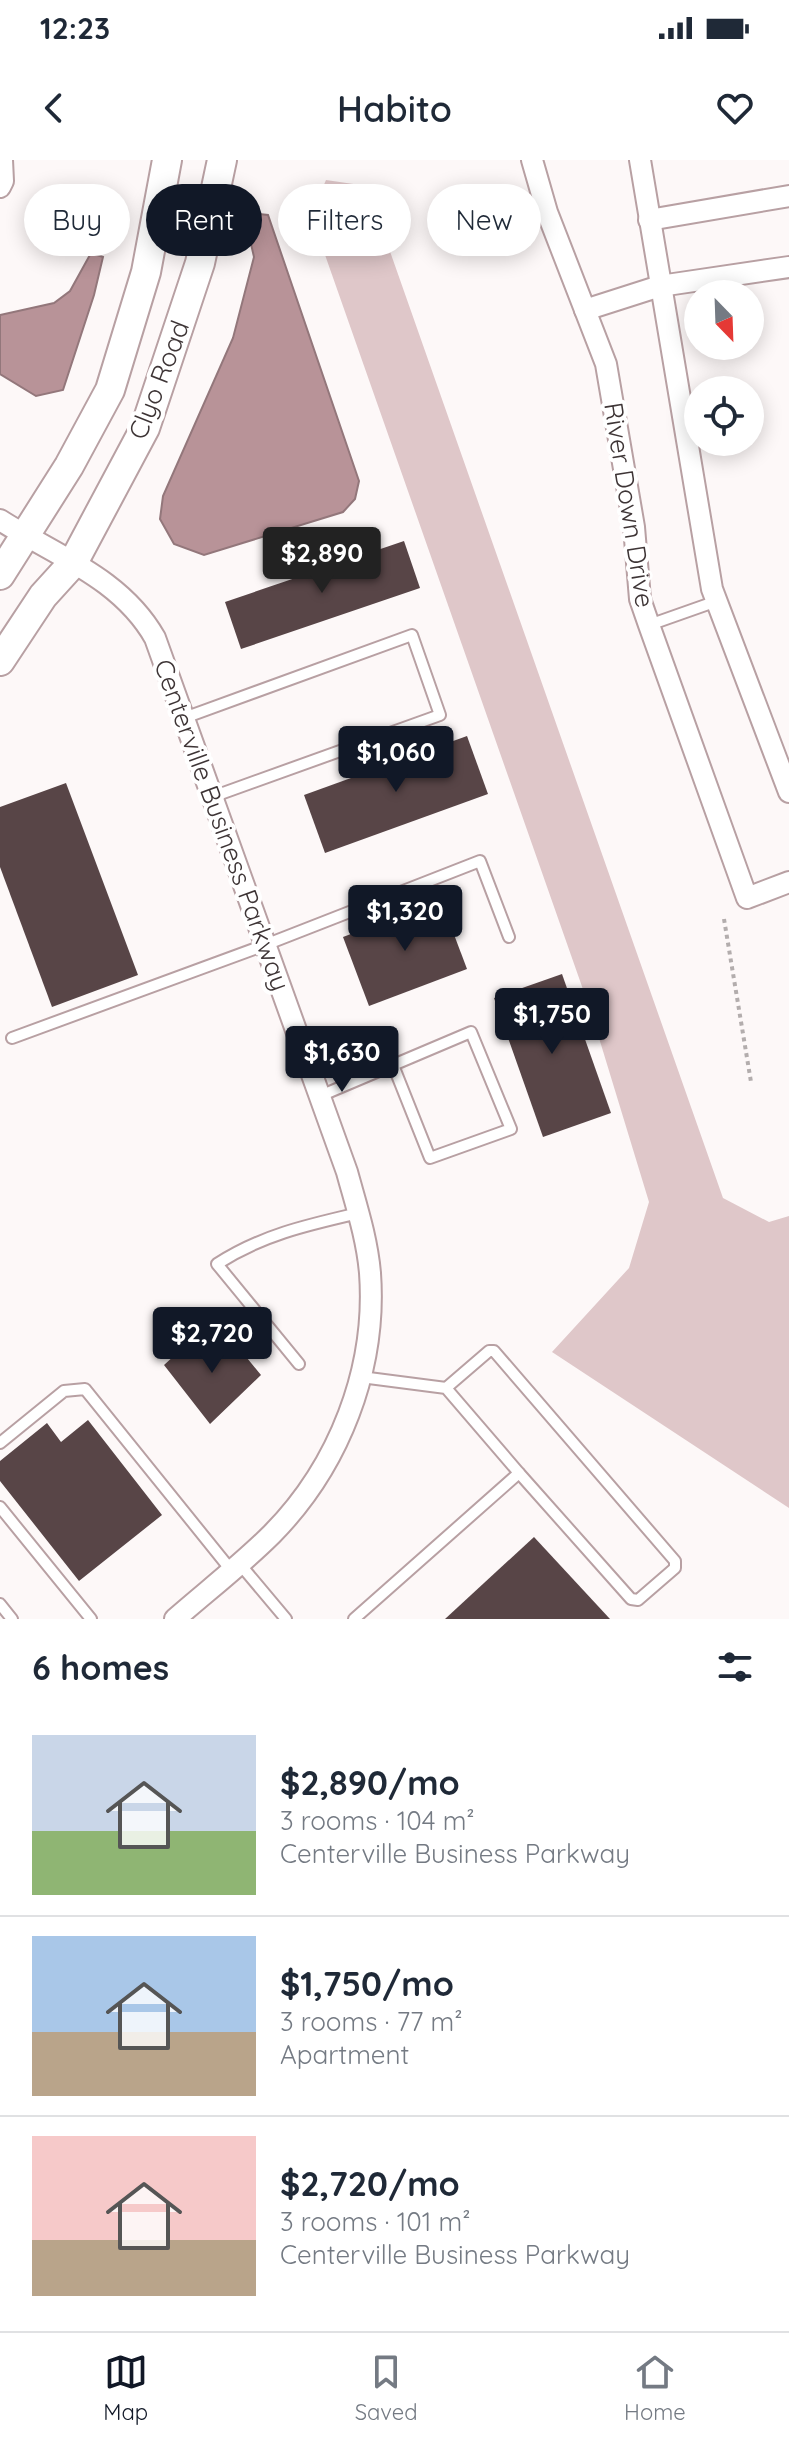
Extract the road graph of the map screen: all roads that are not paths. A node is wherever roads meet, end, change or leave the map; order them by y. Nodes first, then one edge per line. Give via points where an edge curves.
1 (2, 160) edge
2 (167, 160) edge
3 (222, 160) edge
4 (532, 160) edge
5 (640, 160) edge
6 (0, 187) edge
7 (789, 196) edge
8 (649, 220) junction
9 (789, 267) edge
10 (660, 286) junction
11 (585, 310) junction
12 (0, 520) edge
13 (26, 535) junction
14 (73, 563) junction
15 (0, 575) edge
16 (717, 601) junction
17 (649, 625) junction
18 (0, 661) edge
19 (183, 718) junction
20 (789, 792) edge
21 (212, 797) junction
22 (789, 882) edge
23 (509, 937) dead end
24 (265, 945) junction
25 (12, 1038) dead end
26 (393, 1065) junction
27 (320, 1096) junction
28 (359, 1213) junction
29 (299, 1364) dead end
30 (361, 1377) junction
31 (446, 1388) junction
32 (0, 1443) edge
33 (519, 1473) junction
34 (0, 1507) edge
35 (235, 1567) junction
36 (0, 1604) edge
37 (12, 1619) edge
38 (91, 1619) edge
39 (175, 1619) edge
40 (286, 1619) edge
41 (354, 1619) edge

1 - 6 street
2 - 13 street, Clyo Road via 146,272 110,390
3 - 14 street, Clyo Road via 200,263 145,428
4 - 11 street, River Down Drive
5 - 8 street
7 - 8 street
8 - 10 street
9 - 10 street
10 - 11 street
10 - 16 street
11 - 17 street, River Down Drive via 606,364 634,527 640,599
12 - 13 street, Centerville Business Parkway
13 - 14 street, Centerville Business Parkway
13 - 15 street, Clyo Road
14 - 18 street, Clyo Road via 43,596
14 - 19 street, Centerville Business Parkway via 119,592 144,618
16 - 17 lane
16 - 20 street
17 - 22 street, River Down Drive via 747,898
19 - 21 street, Centerville Business Parkway
19 - 21 lane via 412,635 440,715
21 - 24 street, Centerville Business Parkway
23 - 24 lane via 480,861
24 - 25 lane
24 - 27 street, Centerville Business Parkway
26 - 26 lane via 471,1032 511,1129 430,1158
26 - 27 lane
27 - 28 street, Centerville Business Parkway
28 - 29 lane via 288,1230 217,1264
28 - 30 street, Centerville Business Parkway via 371,1306
30 - 31 lane
30 - 35 street, Centerville Business Parkway via 329,1459 304,1498
31 - 33 lane
31 - 33 lane via 494,1351 675,1561 675,1568 638,1600 631,1599
32 - 35 lane via 64,1391 85,1389
33 - 41 lane
34 - 38 lane
35 - 39 street, Centerville Business Parkway
35 - 40 lane
36 - 37 lane

